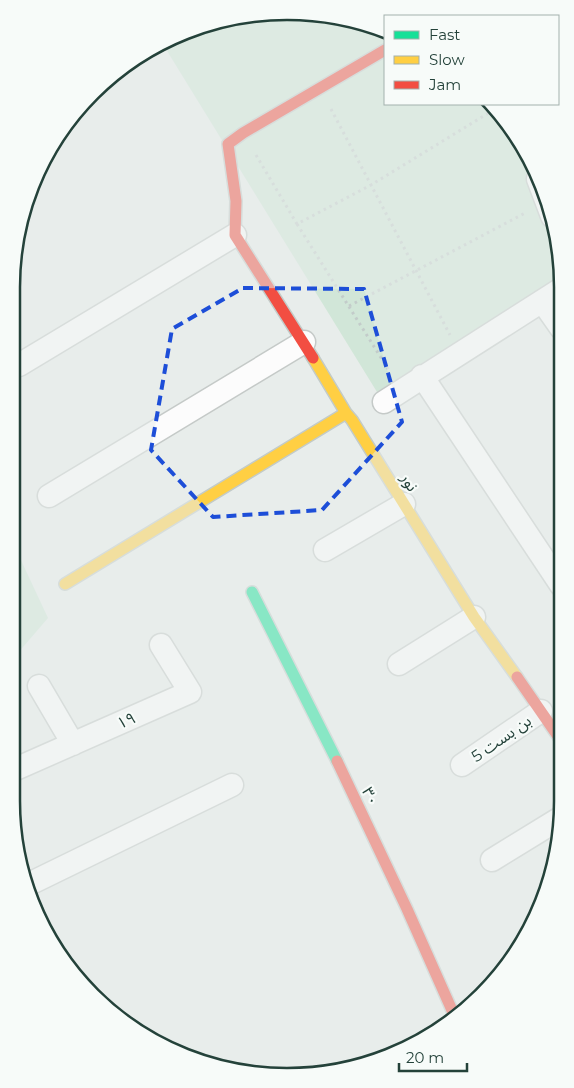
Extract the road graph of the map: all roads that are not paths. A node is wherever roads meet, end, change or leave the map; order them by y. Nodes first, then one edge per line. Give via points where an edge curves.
1 (384, 51) edge
2 (235, 235) junction
3 (551, 295) edge
4 (304, 342) junction
5 (20, 365) edge
6 (422, 376) junction
7 (392, 396) road end
8 (346, 413) junction
9 (49, 496) dead end
10 (404, 504) junction
11 (325, 550) dead end
12 (554, 573) edge
13 (65, 584) dead end
14 (252, 592) dead end
15 (474, 617) junction
16 (161, 645) dead end
17 (399, 664) dead end
18 (39, 686) dead end
19 (541, 711) junction
20 (554, 730) edge
21 (73, 744) junction
22 (462, 765) dead end
23 (20, 767) edge
24 (232, 785) dead end
25 (553, 822) edge
26 (492, 860) dead end
27 (33, 882) edge
28 (452, 1011) edge

1 - 2 street via 228,144 236,202
2 - 4 street, نور
2 - 5 street
3 - 6 street
4 - 8 street, نور
4 - 9 street
6 - 7 street
6 - 12 street
8 - 10 street, نور
8 - 13 street
10 - 11 street
10 - 15 street, نور
14 - 28 street, ۳۰ via 407,908
15 - 17 street
15 - 19 street, نور
16 - 21 street, ۱۹ via 190,692
18 - 21 street
19 - 20 street, نور
19 - 22 street, بن بست 5
21 - 23 street, ۱۹
24 - 27 street
25 - 26 street

